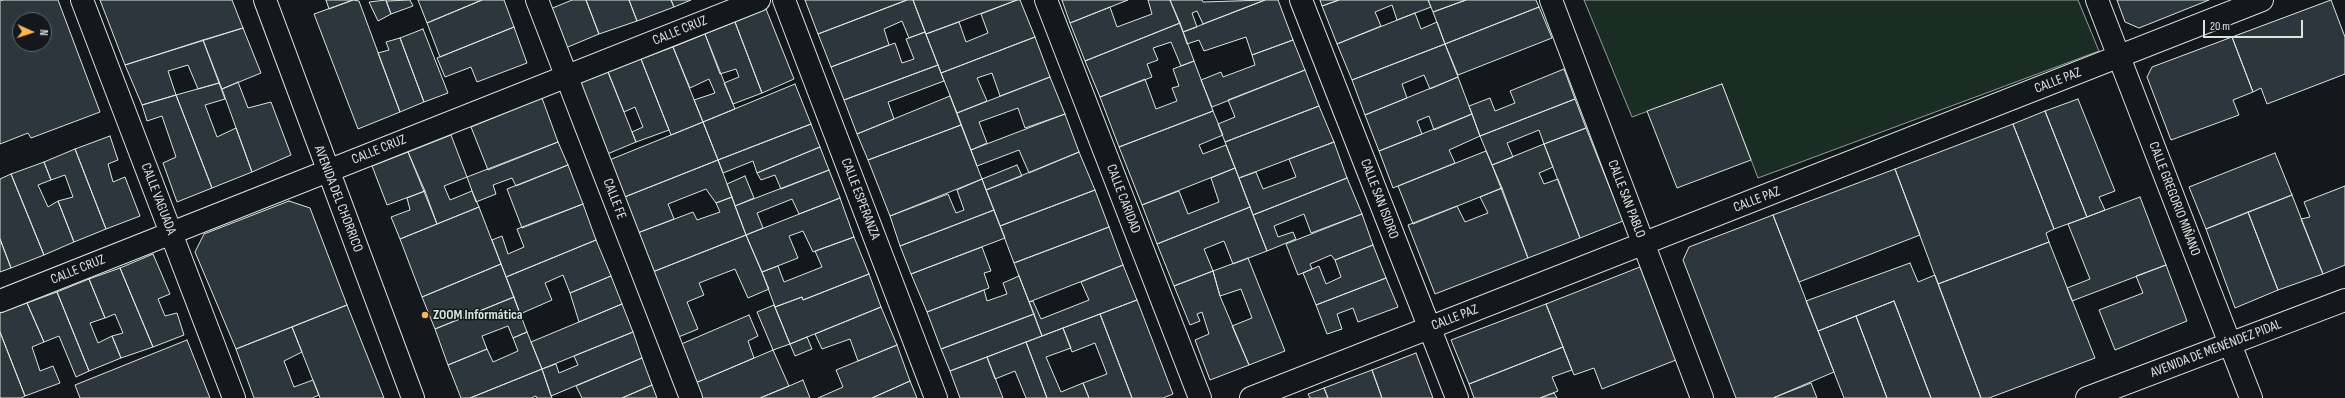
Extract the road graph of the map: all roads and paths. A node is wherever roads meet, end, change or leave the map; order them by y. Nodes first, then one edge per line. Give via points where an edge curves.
1 (82, 0) edge
2 (265, 0) edge
3 (537, 0) edge
4 (759, 0) edge
5 (784, 0) edge
6 (1046, 0) edge
7 (1301, 0) edge
8 (1551, 0) edge
9 (2097, 0) edge
10 (2262, 0) edge
11 (2119, 57) junction
12 (566, 76) junction
13 (327, 171) junction
14 (171, 233) junction
15 (1644, 244) junction
16 (2345, 300) edge
17 (0, 301) edge
18 (1430, 328) junction
19 (2230, 343) junction
20 (234, 398) edge
21 (413, 398) edge
22 (691, 398) edge
23 (936, 398) edge
24 (1200, 398) edge
25 (1251, 398) edge
26 (1457, 398) edge
27 (1702, 398) edge
28 (2086, 398) edge
29 (2251, 398) edge

1 - 14 street, CALLE VAGUADA
2 - 13 street, AVENIDA DEL CHORRICO
3 - 12 street, CALLE FE
4 - 12 street, CALLE CRUZ
5 - 23 street, CALLE ESPERANZA
6 - 24 street, CALLE CARIDAD
7 - 18 street, CALLE SAN ISIDRO
8 - 15 street, CALLE SAN PABLO
9 - 11 street, CALLE GREGORIO MIÑANO
10 - 11 street, CALLE PAZ
11 - 15 street, CALLE PAZ
11 - 19 street, CALLE GREGORIO MIÑANO
12 - 13 street, CALLE CRUZ
12 - 22 street, CALLE FE
13 - 14 street, CALLE CRUZ
13 - 21 street, AVENIDA DEL CHORRICO
14 - 17 street, CALLE CRUZ
14 - 20 street, CALLE VAGUADA
15 - 18 street, CALLE PAZ
15 - 27 street, CALLE SAN PABLO
16 - 19 street, AVENIDA DE MENÉNDEZ PIDAL
18 - 25 street, CALLE PAZ
18 - 26 street, CALLE SAN ISIDRO
19 - 28 street, AVENIDA DE MENÉNDEZ PIDAL
19 - 29 street, CALLE GREGORIO MIÑANO

